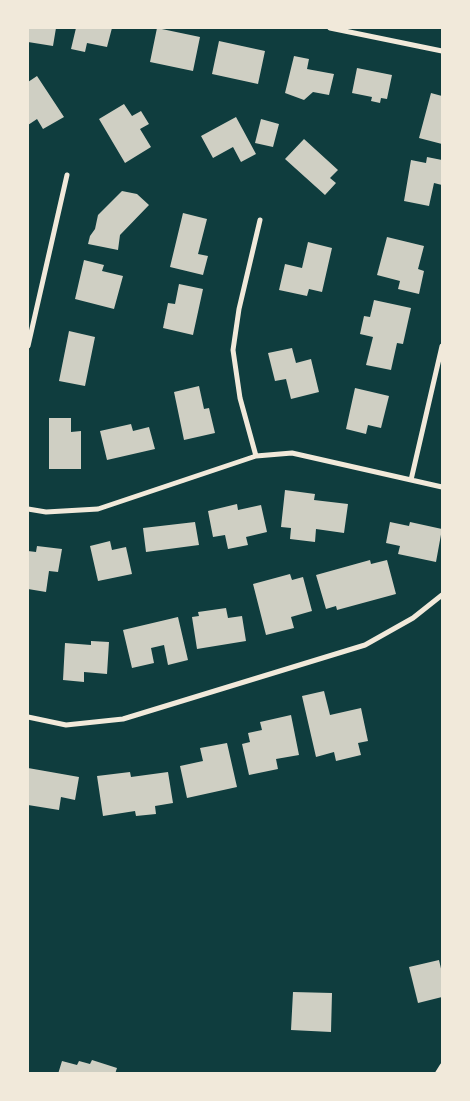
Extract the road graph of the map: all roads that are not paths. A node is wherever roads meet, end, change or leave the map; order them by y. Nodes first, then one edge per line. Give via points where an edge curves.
1 (330, 28) edge
2 (442, 51) edge
3 (67, 175) dead end
4 (260, 220) dead end
5 (28, 346) edge
6 (442, 346) edge
7 (256, 456) junction
8 (411, 480) junction
9 (442, 487) edge
10 (28, 509) edge
11 (442, 595) edge
12 (28, 717) edge
13 (442, 1066) edge
14 (437, 1074) edge

1 - 2 street
3 - 5 street
4 - 7 street via 239,309 234,350 240,398
6 - 8 street
7 - 8 street via 292,453
7 - 10 street via 98,509 46,512
8 - 9 street
11 - 12 street via 413,618 365,645 123,719 66,725
13 - 14 street

